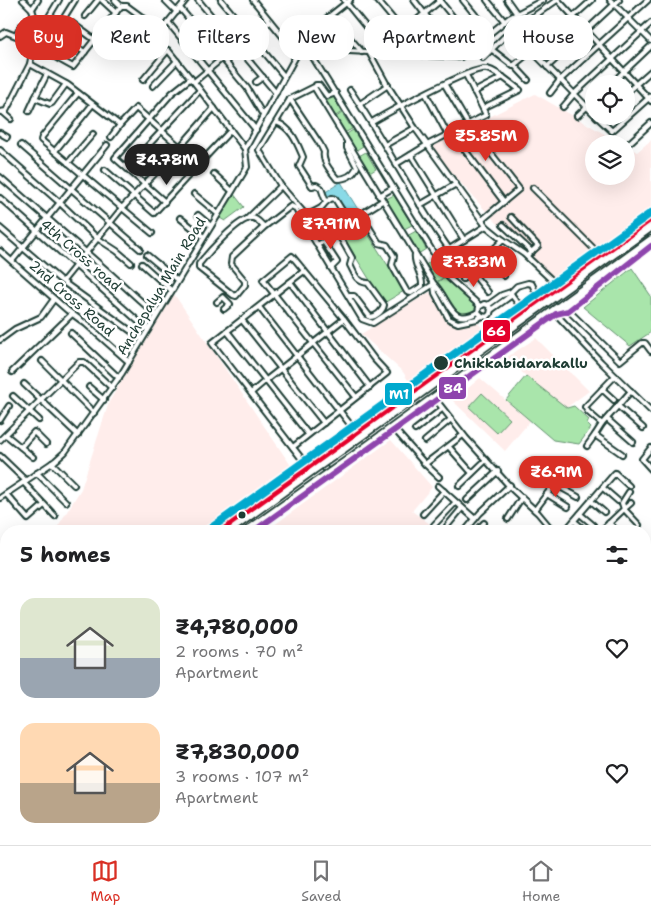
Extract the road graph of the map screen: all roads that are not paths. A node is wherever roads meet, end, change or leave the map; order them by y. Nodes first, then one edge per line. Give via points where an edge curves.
1 (23, 0) edge
2 (38, 0) edge
3 (59, 0) edge
4 (76, 0) edge
5 (98, 0) edge
6 (102, 0) edge
7 (115, 0) edge
8 (165, 0) edge
9 (186, 0) edge
10 (198, 0) edge
11 (221, 0) edge
12 (253, 0) edge
13 (377, 0) edge
14 (414, 0) edge
15 (440, 0) edge
16 (463, 0) edge
17 (487, 0) edge
18 (507, 0) edge
19 (543, 0) edge
20 (558, 0) edge
21 (592, 0) edge
22 (610, 0) edge
23 (619, 0) edge
24 (648, 0) edge
25 (347, 1) edge
26 (614, 4) junction
27 (121, 6) junction
28 (32, 9) junction
29 (178, 10) junction
30 (116, 12) junction
31 (425, 13) junction
32 (517, 14) joint
33 (33, 15) edge
34 (50, 15) edge
35 (67, 15) edge
36 (114, 15) edge
37 (140, 15) edge
38 (183, 15) edge
39 (211, 15) edge
40 (234, 15) edge
41 (332, 15) edge
42 (389, 15) edge
43 (422, 15) edge
44 (452, 15) edge
45 (475, 15) edge
46 (536, 15) edge
47 (572, 15) edge
48 (576, 15) edge
49 (85, 16) dead end
50 (628, 18) junction
51 (169, 21) edge
52 (270, 21) joint
53 (504, 21) edge
54 (169, 23) edge
55 (364, 23) edge
56 (651, 23) edge
57 (593, 25) edge
58 (642, 31) junction
59 (279, 32) edge
60 (0, 36) edge
61 (15, 36) edge
62 (504, 38) edge
63 (593, 40) edge
64 (651, 41) edge
65 (354, 43) edge
66 (92, 44) edge
67 (598, 45) junction
68 (494, 46) edge
69 (651, 46) edge
70 (82, 50) edge
71 (354, 51) edge
72 (494, 51) edge
73 (85, 52) junction
74 (362, 52) joint
75 (82, 56) edge
76 (269, 57) edge
77 (612, 59) junction
78 (31, 60) edge
79 (60, 60) edge
80 (79, 60) edge
81 (220, 60) edge
82 (224, 60) edge
83 (249, 60) edge
84 (293, 60) edge
85 (315, 60) edge
86 (374, 60) edge
87 (520, 60) edge
88 (543, 60) edge
89 (556, 60) edge
90 (177, 61) junction
91 (30, 64) junction
92 (514, 65) junction
93 (548, 67) junction
94 (207, 70) junction
95 (651, 71) edge
96 (624, 72) junction
97 (47, 74) junction
98 (466, 75) junction
99 (621, 75) edge
100 (284, 76) junction
101 (263, 77) junction
102 (503, 77) junction
103 (143, 80) dead end
104 (192, 80) junction
105 (528, 80) dead end
106 (560, 80) junction
107 (256, 82) dead end
108 (66, 84) junction
109 (636, 84) junction
110 (316, 85) dead end
111 (388, 85) junction
112 (445, 85) junction
113 (153, 86) dead end
114 (200, 90) junction
115 (350, 90) dead end
116 (474, 92) junction
117 (78, 93) junction
118 (276, 93) junction
119 (336, 93) junction
120 (550, 93) dead end
121 (426, 94) junction
122 (574, 94) junction
123 (35, 98) junction
124 (290, 99) junction
125 (650, 99) edge
126 (360, 104) junction
127 (585, 104) edge
128 (92, 105) junction
129 (402, 105) junction
130 (563, 107) dead end
131 (214, 108) junction
132 (483, 108) junction
133 (585, 108) edge
134 (1, 111) edge
135 (29, 111) dead end
136 (635, 112) edge
137 (263, 115) junction
138 (577, 116) dead end
139 (149, 118) junction
140 (11, 119) dead end
141 (276, 122) junction
142 (372, 122) junction
143 (651, 123) edge
144 (468, 124) junction
145 (120, 125) junction
146 (606, 125) edge
147 (619, 125) edge
148 (414, 128) junction
149 (231, 130) junction
150 (256, 130) junction
151 (162, 131) junction
152 (0, 132) edge
153 (93, 134) dead end
154 (450, 134) junction
155 (111, 137) dead end
156 (7, 138) dead end
157 (635, 138) edge
158 (347, 141) junction
159 (21, 145) dead end
160 (107, 145) dead end
161 (385, 145) junction
162 (427, 145) junction
163 (180, 147) junction
164 (245, 148) junction
165 (0, 150) edge
166 (55, 151) junction
167 (411, 155) junction
168 (68, 163) junction
169 (198, 164) junction
170 (396, 164) junction
171 (127, 168) junction
172 (105, 170) dead end
173 (214, 174) dead end
174 (81, 175) junction
175 (0, 177) edge
176 (456, 184) junction
177 (145, 185) junction
178 (281, 186) junction
179 (393, 188) junction
180 (533, 188) dead end
181 (70, 189) junction
182 (232, 190) junction
183 (194, 194) dead end
184 (134, 196) junction
185 (379, 196) junction
186 (436, 196) junction
187 (0, 198) edge
188 (382, 201) junction
189 (59, 202) junction
190 (165, 202) junction
191 (326, 202) junction
192 (504, 202) junction
193 (420, 205) junction
194 (122, 208) junction
195 (218, 214) junction
196 (198, 216) dead end
197 (511, 217) dead end
198 (46, 218) junction
199 (180, 218) dead end
200 (246, 219) junction
201 (651, 219) edge
202 (482, 220) junction
203 (110, 222) junction
204 (503, 225) dead end
205 (211, 226) junction
206 (486, 226) junction
207 (264, 227) junction
208 (0, 228) edge
209 (651, 228) edge
210 (36, 231) junction
211 (152, 233) dead end
212 (337, 234) junction
213 (204, 237) junction
214 (97, 238) junction
215 (651, 239) edge
216 (464, 240) junction
217 (504, 240) junction
218 (324, 242) junction
219 (318, 246) junction
220 (22, 248) junction
221 (650, 248) edge
222 (140, 249) dead end
223 (448, 250) junction
224 (0, 251) edge
225 (532, 252) junction
226 (86, 253) junction
227 (415, 254) junction
228 (147, 255) dead end
229 (487, 256) junction
230 (527, 256) junction
231 (601, 256) junction
232 (12, 261) junction
233 (131, 263) dead end
234 (617, 263) junction
235 (142, 264) dead end
236 (76, 265) junction
237 (331, 268) junction
238 (304, 271) junction
239 (470, 273) junction
240 (504, 276) dead end
241 (463, 279) dead end
242 (177, 280) junction
243 (63, 281) junction
244 (290, 282) junction
245 (434, 284) junction
246 (558, 286) junction
247 (171, 290) junction
248 (228, 291) junction
249 (488, 292) dead end
250 (274, 294) junction
251 (511, 294) junction
252 (224, 296) junction
253 (349, 296) junction
254 (54, 299) junction
255 (539, 300) junction
256 (217, 302) dead end
257 (488, 305) junction
258 (480, 306) junction
259 (259, 307) junction
260 (224, 309) dead end
261 (491, 310) junction
262 (569, 310) junction
263 (524, 311) junction
264 (478, 312) junction
265 (72, 314) junction
266 (556, 314) junction
267 (156, 315) junction
268 (482, 316) junction
269 (344, 319) junction
270 (242, 320) junction
271 (148, 330) junction
272 (227, 331) junction
273 (329, 331) junction
274 (71, 333) dead end
275 (142, 339) junction
276 (0, 340) edge
277 (313, 343) junction
278 (651, 350) edge
279 (296, 356) junction
280 (42, 361) dead end
281 (129, 362) junction
282 (280, 369) junction
283 (12, 372) dead end
284 (615, 376) junction
285 (119, 378) junction
286 (265, 380) junction
287 (61, 381) junction
288 (24, 384) dead end
289 (370, 387) junction
290 (89, 388) dead end
291 (112, 388) junction
292 (602, 389) junction
293 (631, 391) junction
294 (251, 393) junction
295 (13, 396) dead end
296 (356, 397) junction
297 (41, 400) junction
298 (104, 400) junction
299 (436, 400) junction
300 (614, 400) dead end
301 (10, 406) dead end
302 (618, 406) junction
303 (442, 409) junction
304 (340, 410) junction
305 (30, 411) junction
306 (651, 411) edge
307 (94, 412) junction
308 (607, 419) junction
309 (0, 420) edge
310 (39, 420) dead end
311 (450, 420) junction
312 (324, 423) junction
313 (602, 424) junction
314 (643, 428) dead end
315 (395, 430) junction
316 (415, 430) dead end
317 (356, 432) junction
318 (308, 434) junction
319 (6, 435) junction
320 (78, 435) junction
321 (463, 435) junction
322 (595, 435) junction
323 (0, 440) edge
324 (425, 441) dead end
325 (633, 442) dead end
326 (46, 444) dead end
327 (449, 446) junction
328 (587, 446) dead end
329 (21, 447) junction
330 (293, 447) junction
331 (651, 448) edge
332 (325, 454) junction
333 (622, 454) dead end
334 (0, 456) edge
335 (32, 457) dead end
336 (318, 459) junction
337 (486, 460) junction
338 (52, 463) junction
339 (426, 464) junction
340 (308, 467) junction
341 (651, 469) edge
342 (338, 471) junction
343 (498, 471) junction
344 (37, 473) junction
345 (472, 473) junction
346 (562, 474) dead end
347 (331, 476) junction
348 (439, 477) dead end
349 (25, 482) junction
350 (555, 484) junction
351 (74, 485) dead end
352 (510, 485) junction
353 (438, 486) dead end
354 (459, 486) dead end
355 (629, 486) dead end
356 (603, 488) junction
357 (444, 490) junction
358 (629, 492) dead end
359 (6, 494) junction
360 (547, 494) junction
361 (522, 497) junction
362 (578, 497) dead end
363 (0, 498) edge
364 (467, 500) dead end
365 (591, 501) junction
366 (618, 501) dead end
367 (66, 502) dead end
368 (455, 503) junction
369 (631, 504) dead end
370 (44, 505) junction
371 (568, 507) dead end
372 (462, 508) junction
373 (624, 509) junction
374 (535, 510) junction
375 (604, 512) dead end
376 (423, 514) dead end
377 (580, 514) junction
378 (55, 516) dead end
379 (474, 519) junction
380 (508, 519) dead end
381 (574, 521) junction
382 (484, 523) dead end
383 (609, 523) edge
384 (228, 525) edge
385 (238, 525) edge
386 (254, 525) edge
387 (262, 525) edge
388 (435, 525) edge
389 (448, 525) edge
390 (470, 525) edge
391 (482, 525) edge
392 (548, 525) edge
393 (571, 525) edge
394 (579, 525) edge
395 (593, 525) edge
396 (638, 525) dead end

1 - 28 street
2 - 28 street
3 - 34 street
4 - 35 street
5 - 49 street
6 - 30 street
7 - 27 street
8 - 29 street
9 - 29 street
10 - 39 street
11 - 40 street
12 - 52 street
13 - 42 street
14 - 31 street
15 - 31 street
15 - 44 street
16 - 45 street
17 - 53 street
18 - 32 street
19 - 32 street
20 - 46 street
20 - 47 street
21 - 48 street
22 - 26 street
23 - 26 street
24 - 50 street
25 - 41 street
25 - 55 street
26 - 50 street
26 - 57 street
27 - 30 street
27 - 37 street via 127,6
28 - 33 street
29 - 38 street
29 - 51 street
30 - 36 street
31 - 43 street
50 - 58 street
50 - 67 street
52 - 59 street
54 - 94 street
56 - 58 street
58 - 64 street
58 - 77 street
60 - 61 street via 6,32
62 - 68 street
63 - 67 street
65 - 74 street
66 - 73 street
67 - 77 street
67 - 106 street
69 - 96 street
70 - 73 street
71 - 74 street
72 - 92 street
73 - 75 street
76 - 100 street
77 - 96 street
77 - 122 street
78 - 91 street
79 - 80 street via 73,67
81 - 94 street
82 - 137 street via 247,88
83 - 101 street
84 - 100 street, Anchepalya Main Road
85 - 119 street
86 - 111 street
87 - 92 street
88 - 93 street
89 - 93 street
90 - 103 street via 168,50
90 - 104 street
90 - 113 street
91 - 97 street
91 - 134 street via 6,111
92 - 105 street
93 - 106 street
94 - 104 street
94 - 150 street
95 - 109 street
96 - 99 street
96 - 109 street
97 - 108 street
97 - 123 street
98 - 102 street via 484,69
98 - 112 street
98 - 116 street
100 - 118 street, Anchepalya Main Road
101 - 107 street
101 - 118 street
102 - 116 street
102 - 132 street via 520,90
104 - 114 street
104 - 139 street via 172,93
106 - 120 street
106 - 122 street
108 - 117 street
108 - 123 street via 50,104
109 - 125 street
110 - 119 street via 328,96
111 - 126 street
111 - 129 street
112 - 121 street
112 - 144 street
114 - 131 street
114 - 151 street
115 - 126 street
116 - 132 street
117 - 128 street
117 - 166 street via 42,136 41,140
118 - 137 street, Anchepalya Main Road
119 - 179 street
121 - 129 street
121 - 154 street
122 - 127 street
122 - 130 street
123 - 135 street
124 - 141 street
124 - 158 street via 314,87
124 - 158 street via 320,144 325,163 337,179 344,179 357,167 347,148
125 - 136 street
126 - 142 street
128 - 145 street
128 - 166 street
129 - 142 street
129 - 148 street
131 - 149 street
131 - 163 street
132 - 144 street via 486,115
133 - 138 street
134 - 140 street
137 - 150 street, Anchepalya Main Road
139 - 145 street via 136,108
139 - 151 street
139 - 171 street via 115,158
141 - 178 street via 259,150
141 - 191 street via 293,134 303,157 299,166 312,186 321,188
142 - 161 street
143 - 157 street
144 - 154 street
144 - 192 street via 519,189
145 - 155 street
146 - 147 street via 612,131
148 - 161 street
148 - 162 street
149 - 164 street
149 - 169 street
150 - 164 street, Anchepalya Main Road
151 - 163 street
151 - 171 street
152 - 156 street
153 - 168 street
154 - 162 street
154 - 192 street
158 - 185 street
159 - 181 street
160 - 174 street
161 - 170 street
162 - 167 street
162 - 176 street
163 - 169 street
163 - 177 street
164 - 182 street, Anchepalya Main Road via 247,167
165 - 189 street
166 - 168 street
167 - 170 street
167 - 186 street
168 - 174 street
169 - 190 street
170 - 193 street
171 - 177 street
172 - 184 street
173 - 182 street
174 - 181 street
174 - 194 street
175 - 198 street
176 - 186 street
176 - 202 street
177 - 184 street
177 - 190 street
178 - 191 street via 305,214 321,208
178 - 200 street
179 - 185 street
179 - 258 street via 449,278
180 - 231 street
181 - 189 street
181 - 203 street
182 - 195 street, Anchepalya Main Road
183 - 195 street
184 - 190 street via 154,213
184 - 194 street
185 - 188 street
186 - 193 street
186 - 216 street
187 - 210 street, 4th Cross road
188 - 227 street
188 - 227 street via 366,211 364,220 379,243 391,250 394,256 392,265 407,292 411,293 423,282
189 - 198 street
189 - 214 street
191 - 212 street via 335,199 350,223 349,228
192 - 202 street
193 - 223 street
194 - 203 street
194 - 211 street
195 - 205 street, Anchepalya Main Road
196 - 205 street
197 - 225 street via 538,246
198 - 210 street
198 - 226 street
199 - 213 street
200 - 207 street via 258,220
200 - 248 street via 229,231 198,266
201 - 231 street
202 - 206 street
203 - 214 street
203 - 222 street
204 - 225 street
205 - 213 street, Anchepalya Main Road
206 - 216 street
206 - 217 street
207 - 219 street via 290,206 295,208
207 - 248 street via 232,257 231,264 245,283 236,296
208 - 220 street
209 - 385 highway, bridge
210 - 220 street
210 - 236 street, 4th Cross road
212 - 218 street
212 - 253 street via 352,258 350,265 358,280 368,282 384,308 370,316 354,296
213 - 242 street, Anchepalya Main Road
214 - 226 street
214 - 233 street
215 - 234 highway
216 - 223 street
217 - 229 street
217 - 230 street
218 - 219 street
218 - 237 street via 337,262
219 - 237 street
220 - 232 street
220 - 243 street
221 - 262 street
223 - 239 street
224 - 232 street, 2nd Cross Road
225 - 230 street
226 - 236 street
226 - 267 street
227 - 245 street
228 - 242 street
229 - 239 street
229 - 240 street
230 - 246 street
231 - 246 street
232 - 254 street, 2nd Cross Road
234 - 266 highway via 600,282
234 - 386 highway, bridge
235 - 247 street
236 - 243 street
236 - 271 street, 4th Cross road
237 - 253 street
238 - 244 street
238 - 250 street via 292,256 263,280
238 - 269 street
239 - 241 street
239 - 249 street
242 - 247 street, Anchepalya Main Road
243 - 275 street
244 - 250 street
244 - 273 street
245 - 253 street via 373,323 362,319
245 - 264 street via 453,314 461,317
245 - 268 street via 435,293 450,319 458,323
246 - 255 street
247 - 267 street, Anchepalya Main Road
248 - 252 street
250 - 259 street
250 - 277 street
251 - 255 street via 517,286 531,283
251 - 257 street via 502,295
251 - 261 street
251 - 263 street
252 - 256 street
252 - 260 street via 230,304
254 - 265 street, 2nd Cross Road
254 - 276 street via 40,317
255 - 263 street
257 - 258 street
257 - 261 street
258 - 264 street
259 - 270 street
259 - 279 street
261 - 268 street via 489,316
262 - 266 street
262 - 278 street via 620,361 642,343
263 - 317 street
264 - 268 street
265 - 281 street, 2nd Cross Road
265 - 283 street
266 - 284 street
266 - 299 street
267 - 271 street, Anchepalya Main Road
269 - 273 street
269 - 289 street via 387,373
270 - 272 street
270 - 282 street
271 - 275 street, Anchepalya Main Road
272 - 286 street
272 - 294 street via 212,343
273 - 277 street
273 - 289 street
274 - 285 street
275 - 281 street, Anchepalya Main Road
277 - 279 street
277 - 296 street
279 - 282 street
279 - 304 street
280 - 287 street
281 - 285 street, Anchepalya Main Road
282 - 286 street
282 - 312 street
284 - 292 street
284 - 293 street
285 - 291 street, Anchepalya Main Road
286 - 294 street
286 - 318 street
287 - 291 street via 82,361
287 - 297 street
287 - 307 street
288 - 297 street
289 - 296 street
290 - 298 street
291 - 298 street, Anchepalya Main Road
292 - 300 street
292 - 313 street via 585,407
293 - 302 street
293 - 306 street
294 - 330 street
295 - 305 street
296 - 304 street
297 - 305 street
297 - 320 street
298 - 307 street, Anchepalya Main Road
299 - 303 street
299 - 315 street
301 - 309 street
302 - 308 street
302 - 314 street
303 - 311 street
303 - 316 street
304 - 312 street
304 - 317 street
305 - 310 street
305 - 319 street
307 - 320 street, Anchepalya Main Road
308 - 313 street
308 - 325 street
311 - 321 street
311 - 324 street
312 - 318 street
313 - 322 street
315 - 339 street
315 - 342 street
317 - 332 street
318 - 330 street
319 - 323 street
319 - 329 street
320 - 338 street, Anchepalya Main Road
321 - 327 street
321 - 337 street
322 - 328 street
322 - 333 street
326 - 329 street via 34,432
327 - 339 street
327 - 345 street
329 - 335 street
330 - 340 street
331 - 341 street via 642,459
332 - 336 street
332 - 342 street
334 - 349 street
336 - 340 street
336 - 347 street
337 - 343 street
337 - 345 street
338 - 344 street, Anchepalya Main Road
338 - 351 street
339 - 348 street
340 - 384 street
342 - 347 street
343 - 352 street
343 - 364 street
344 - 349 street, Anchepalya Main Road
344 - 367 street
345 - 354 street
346 - 350 street
347 - 387 street
349 - 359 street, Anchepalya Main Road
349 - 370 street
350 - 360 street
350 - 362 street
352 - 361 street
352 - 379 street
353 - 357 street
355 - 356 street via 615,473
356 - 365 street
356 - 366 street
357 - 368 street
357 - 376 street
358 - 373 street via 622,503
359 - 363 street, Anchepalya Main Road
359 - 370 street via 28,520
360 - 371 street
360 - 374 street
361 - 374 street
361 - 380 street
365 - 375 street
365 - 377 street
368 - 372 street
368 - 388 street
369 - 373 street
370 - 378 street
372 - 379 street
372 - 389 street
373 - 383 street
373 - 396 street
374 - 392 street
377 - 381 street
377 - 395 street
379 - 390 street
381 - 393 street
381 - 394 street
382 - 391 street

